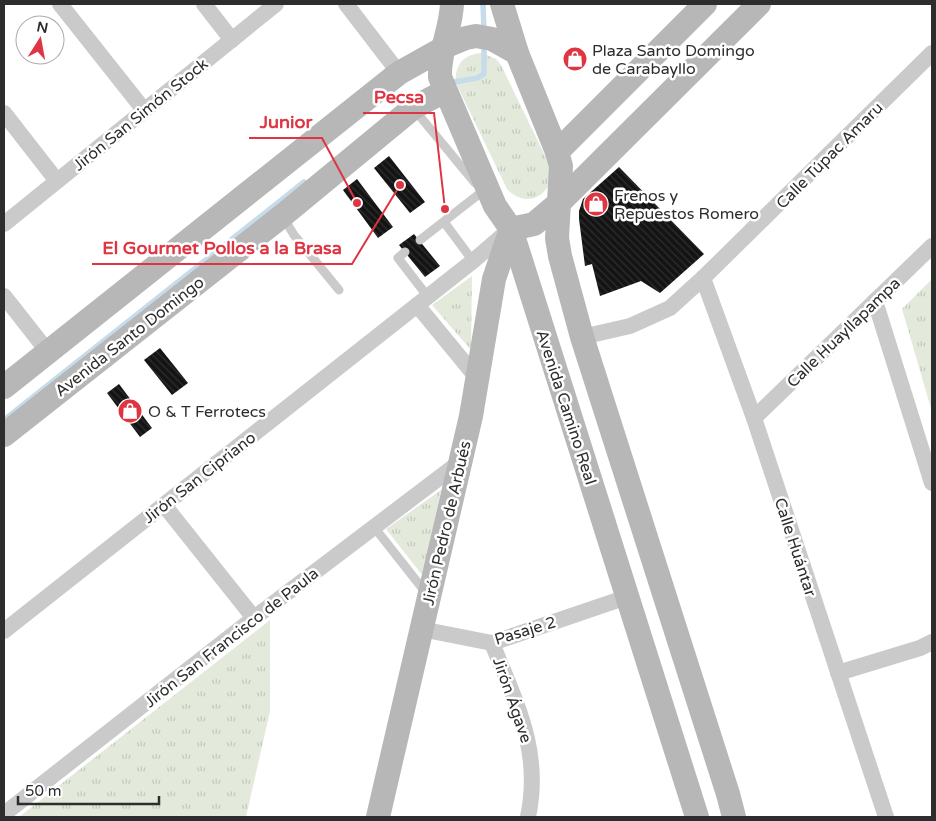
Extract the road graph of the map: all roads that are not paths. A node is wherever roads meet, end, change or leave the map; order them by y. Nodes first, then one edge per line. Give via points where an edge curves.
1 (60, 4) edge
2 (204, 4) edge
3 (276, 4) edge
4 (346, 4) edge
5 (452, 4) edge
6 (502, 4) edge
7 (705, 4) edge
8 (759, 4) edge
9 (232, 40) junction
10 (442, 51) junction
11 (517, 53) junction
12 (932, 53) edge
13 (399, 73) junction
14 (445, 91) junction
15 (413, 108) junction
16 (144, 110) junction
17 (4, 113) edge
18 (557, 152) junction
19 (57, 180) junction
20 (489, 199) junction
21 (559, 203) junction
22 (282, 216) junction
23 (444, 222) junction
24 (4, 224) edge
25 (511, 228) junction
26 (420, 240) dead end
27 (932, 246) edge
28 (405, 252) dead end
29 (474, 261) junction
30 (703, 278) junction
31 (340, 290) dead end
32 (4, 296) edge
33 (423, 301) junction
34 (875, 301) junction
35 (582, 337) junction
36 (48, 352) junction
37 (477, 378) junction
38 (4, 387) edge
39 (754, 418) junction
40 (4, 435) edge
41 (460, 462) junction
42 (932, 483) edge
43 (164, 505) junction
44 (374, 527) junction
45 (429, 597) junction
46 (627, 597) junction
47 (254, 618) junction
48 (421, 629) junction
49 (4, 631) edge
50 (932, 642) edge
51 (492, 643) junction
52 (838, 673) junction
53 (4, 814) edge
54 (378, 817) edge
55 (528, 817) edge
56 (697, 817) edge
57 (734, 817) edge
58 (886, 817) edge

1 - 16 street
2 - 9 street
3 - 9 street, Jirón San Simón Stock
4 - 13 street
5 - 10 main road, Avenida Camino Real
6 - 11 main road
7 - 18 main road
8 - 21 main road
9 - 16 street, Jirón San Simón Stock
10 - 11 main road via 466,38 484,37
10 - 13 main road
10 - 14 main road, Avenida Camino Real via 440,77
11 - 18 main road
12 - 30 street, Calle Túpac Amaru
13 - 36 main road
14 - 15 main road, Avenida Santo Domingo
14 - 20 main road, Avenida Camino Real
15 - 20 lane
15 - 22 main road, Avenida Santo Domingo
16 - 19 street, Jirón San Simón Stock
17 - 19 street
18 - 21 main road via 561,166
19 - 24 street, Jirón San Simón Stock
20 - 23 lane
20 - 25 main road, Avenida Camino Real
21 - 25 main road via 534,224
21 - 35 main road via 557,238 560,256
22 - 31 lane
22 - 40 main road, Avenida Santo Domingo
23 - 26 lane
23 - 29 lane
25 - 29 street, Jirón San Cipriano
25 - 37 main road, Jirón Pedro de Arbués via 494,280
25 - 46 main road, Avenida Camino Real
27 - 34 street, Calle Huayllapampa
28 - 33 lane via 398,258
29 - 33 street, Jirón San Cipriano
30 - 35 street, Calle Túpac Amaru via 670,308 630,326
30 - 39 street, Calle Huántar
32 - 36 street
33 - 37 street
33 - 43 street, Jirón San Cipriano
34 - 39 street, Calle Huayllapampa
34 - 42 street
35 - 57 main road
36 - 38 main road
37 - 41 main road, Jirón Pedro de Arbués
39 - 52 street, Calle Huántar
41 - 44 street, Jirón San Francisco de Paula
41 - 45 main road, Jirón Pedro de Arbués
43 - 47 street
43 - 49 street, Jirón San Cipriano
44 - 45 lane
44 - 47 street, Jirón San Francisco de Paula
45 - 48 main road, Jirón Pedro de Arbués
46 - 51 street, Pasaje 2
46 - 56 main road, Avenida Camino Real
47 - 53 street, Jirón San Francisco de Paula
48 - 51 street, Pasaje 2
48 - 54 main road, Jirón Pedro de Arbués
50 - 52 street
51 - 55 street, Jirón Ágave via 530,744 533,789
52 - 58 street, Calle Huántar

